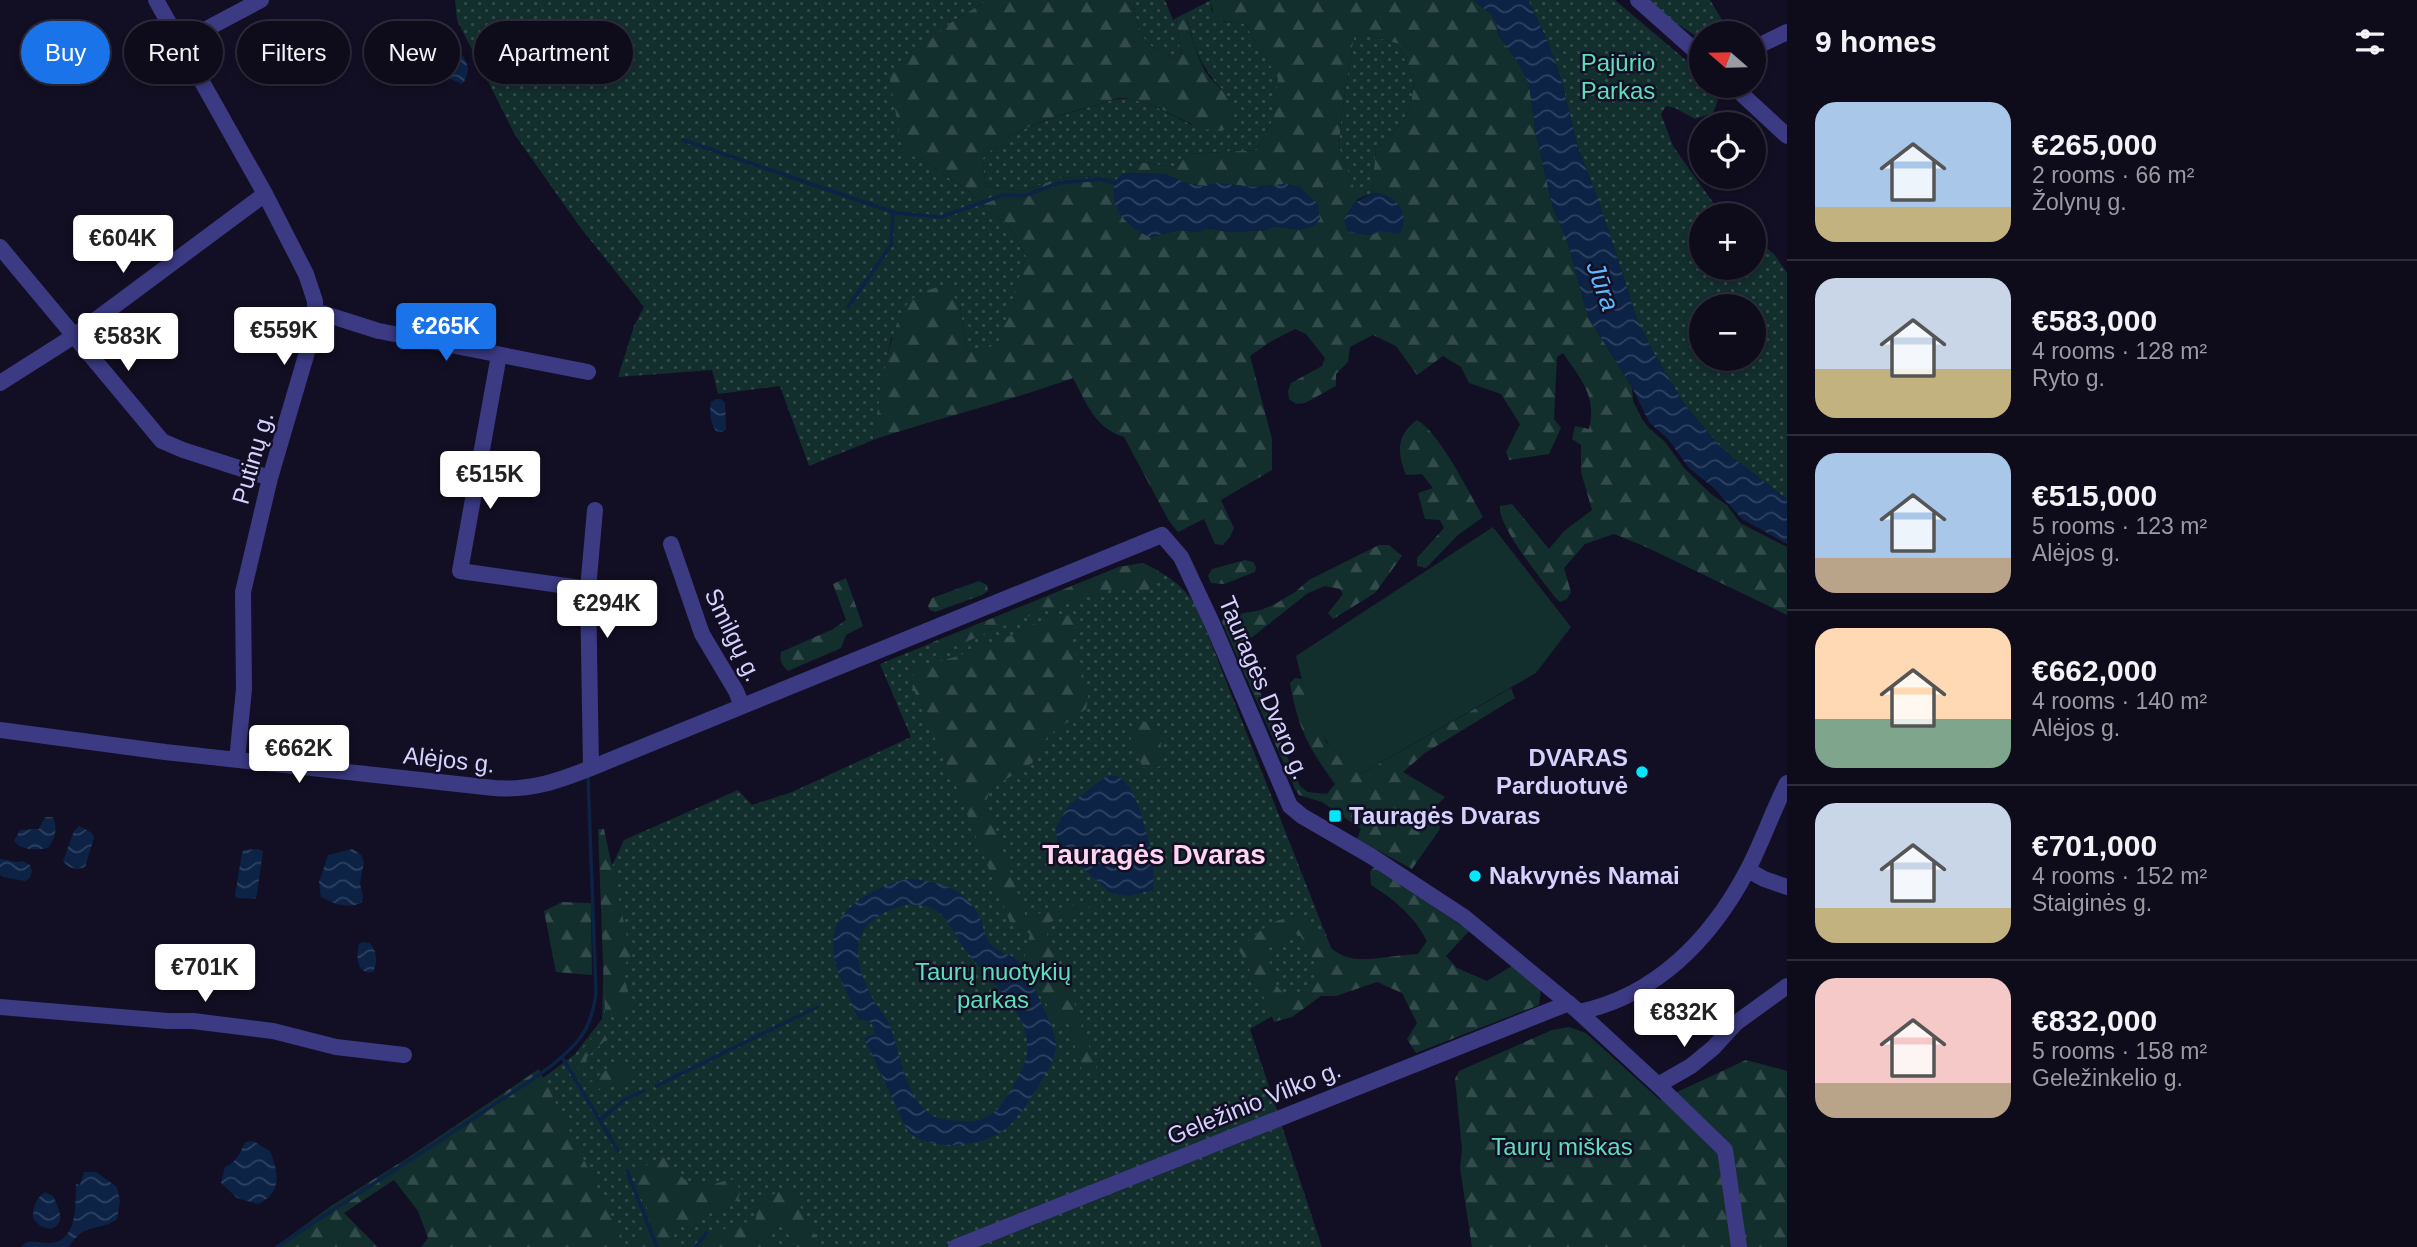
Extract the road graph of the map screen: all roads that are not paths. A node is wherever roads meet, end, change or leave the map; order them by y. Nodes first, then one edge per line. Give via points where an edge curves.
1 (156, 0) edge
2 (261, 0) edge
3 (1638, 0) edge
4 (168, 21) edge
5 (221, 21) edge
6 (1787, 32) edge
7 (1766, 42) edge
8 (1689, 45) edge
9 (203, 84) edge
10 (1746, 98) edge
11 (1787, 136) edge
12 (265, 194) junction
13 (0, 247) edge
14 (316, 311) junction
15 (74, 336) junction
16 (499, 355) junction
17 (588, 372) dead end
18 (0, 383) edge
19 (270, 478) junction
20 (595, 510) dead end
21 (671, 544) dead end
22 (588, 589) junction
23 (741, 706) junction
24 (0, 730) edge
25 (237, 760) junction
26 (591, 768) junction
27 (1787, 783) edge
28 (1748, 870) junction
29 (1787, 887) edge
30 (1787, 986) edge
31 (0, 1007) edge
32 (1574, 1008) junction
33 (404, 1055) dead end
34 (1658, 1085) junction
35 (956, 1247) edge
36 (1739, 1247) edge

1 - 4 street, Putinų g.
2 - 5 street
3 - 8 street
6 - 7 street
9 - 12 street, Putinų g.
10 - 11 street
12 - 14 street, Putinų g. via 312,287
12 - 15 street
13 - 15 street
14 - 16 street via 379,331
14 - 19 street, Putinų g.
15 - 18 street
15 - 19 street via 162,441
16 - 17 street
16 - 22 street via 460,571
19 - 25 street, Putinų g. via 243,592 244,689
20 - 22 street
21 - 23 street, Smilgų g. via 702,634
22 - 26 street
23 - 26 street, Tauragės Dvaro g.
23 - 32 street, Tauragės Dvaro g. via 1162,535 1181,556 1290,806 1464,917
24 - 25 street, Alėjos g.
25 - 26 street, Alėjos g. via 512,789 542,786
27 - 28 street
28 - 29 street
28 - 32 street via 1715,923 1657,980 1618,1002
30 - 34 street via 1736,1023 1691,1066
31 - 33 street via 205,1022
32 - 34 street
32 - 35 street, Geležinio Vilko g.
34 - 36 street via 1725,1150

